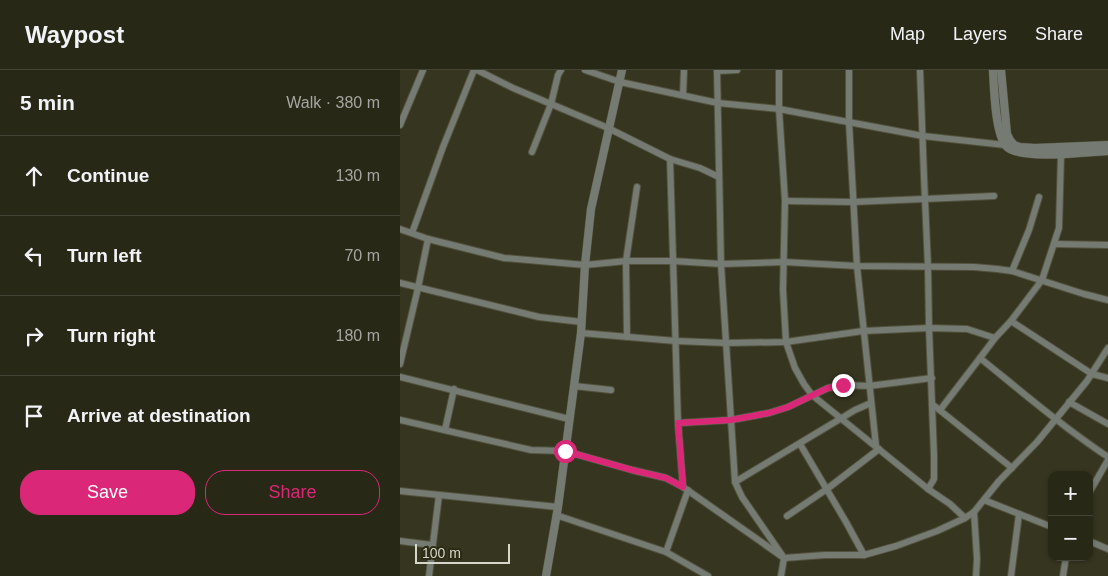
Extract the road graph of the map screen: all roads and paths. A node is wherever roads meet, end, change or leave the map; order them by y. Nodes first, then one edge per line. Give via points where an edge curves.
1 (423, 70) edge
2 (475, 70) edge
3 (561, 70) edge
4 (586, 70) edge
5 (622, 70) edge
6 (684, 70) edge
7 (717, 70) edge
8 (737, 70) edge
9 (779, 70) edge
10 (849, 70) edge
11 (920, 70) edge
12 (993, 70) edge
13 (1001, 70) edge
14 (620, 82) junction
15 (683, 96) junction
16 (718, 102) junction
17 (551, 104) junction
18 (779, 110) junction
19 (850, 122) junction
20 (400, 125) edge
21 (608, 128) junction
22 (923, 136) junction
23 (1005, 145) junction
24 (1108, 145) edge
25 (1108, 151) edge
26 (532, 152) dead end
27 (1061, 154) junction
28 (670, 159) junction
29 (720, 177) junction
30 (637, 187) dead end
31 (994, 196) dead end
32 (1039, 197) dead end
33 (925, 199) junction
34 (784, 201) junction
35 (853, 202) junction
36 (400, 229) edge
37 (412, 233) junction
38 (428, 239) junction
39 (1054, 244) junction
40 (1108, 245) edge
41 (626, 261) junction
42 (673, 261) junction
43 (784, 262) junction
44 (721, 264) junction
45 (585, 265) junction
46 (856, 266) junction
47 (928, 268) junction
48 (1012, 271) junction
49 (1042, 280) junction
50 (400, 283) edge
51 (418, 288) junction
52 (1108, 300) edge
53 (1011, 321) junction
54 (582, 322) junction
55 (929, 328) junction
56 (864, 332) junction
57 (581, 333) junction
58 (627, 337) junction
59 (995, 338) junction
60 (676, 341) junction
61 (786, 342) junction
62 (726, 343) junction
63 (1108, 348) edge
64 (980, 358) junction
65 (400, 364) edge
66 (1092, 374) junction
67 (400, 377) edge
68 (932, 378) junction
69 (1108, 378) edge
70 (574, 386) junction
71 (869, 386) junction
72 (454, 389) junction
73 (611, 390) dead end
74 (812, 395) junction
75 (1069, 402) junction
76 (871, 403) junction
77 (932, 404) junction
78 (940, 410) junction
79 (570, 419) junction
80 (842, 419) junction
81 (1054, 419) junction
82 (400, 420) edge
83 (731, 420) junction
84 (678, 423) junction
85 (1108, 424) edge
86 (445, 430) junction
87 (800, 444) junction
88 (878, 448) junction
89 (565, 451) junction
90 (1108, 458) edge
91 (1012, 468) junction
92 (735, 482) junction
93 (1093, 486) edge
94 (685, 488) junction
95 (827, 489) junction
96 (928, 489) junction
97 (400, 491) edge
98 (439, 495) junction
99 (984, 500) junction
100 (557, 511) junction
101 (974, 512) junction
102 (1019, 514) junction
103 (787, 516) dead end
104 (965, 518) junction
105 (1048, 525) edge
106 (400, 541) edge
107 (1093, 543) edge
108 (432, 545) junction
109 (1108, 549) edge
110 (666, 552) junction
111 (864, 556) junction
112 (784, 558) junction
113 (1065, 561) edge
114 (695, 569) junction
115 (429, 576) edge
116 (546, 576) edge
117 (690, 576) edge
118 (708, 576) edge
119 (781, 576) edge
120 (976, 576) edge
121 (1011, 576) edge
122 (1063, 576) edge

1 - 20 street
2 - 17 street
2 - 37 street
3 - 17 street
4 - 14 street
5 - 14 street
6 - 15 street
7 - 8 street
7 - 16 street
9 - 18 street
10 - 19 street
11 - 22 street
12 - 23 street via 999,126
13 - 24 street via 1007,134 1014,145 1035,148
14 - 15 street
14 - 21 street
15 - 16 street
16 - 18 street
16 - 29 street
17 - 21 street
17 - 26 street
18 - 19 street
18 - 34 street
19 - 22 street
19 - 35 street
21 - 28 street
21 - 45 street via 591,209
22 - 23 street
22 - 33 street
23 - 27 street via 1019,153
25 - 27 street
27 - 39 street via 1059,228
28 - 29 street
28 - 42 street
29 - 44 street
30 - 41 street
31 - 33 street
32 - 48 street
33 - 35 street
33 - 47 street
34 - 35 street
34 - 43 street
35 - 46 street
36 - 37 street
37 - 38 street
38 - 45 street via 504,258
38 - 51 street
39 - 40 street
39 - 49 street
41 - 42 street
41 - 45 street
41 - 58 street
42 - 44 street
42 - 60 street
43 - 44 street
43 - 46 street
43 - 61 street
44 - 62 street
45 - 54 street
46 - 47 street
46 - 56 street
47 - 48 street via 974,267
47 - 55 street
48 - 49 street
49 - 52 street
49 - 53 street
50 - 51 street
51 - 54 street via 539,317
51 - 65 street
53 - 59 street
53 - 66 street
54 - 57 street
55 - 56 street
55 - 59 street via 966,329
55 - 68 street
56 - 61 street
56 - 71 street
57 - 58 street
57 - 70 street
58 - 60 street
59 - 64 street
60 - 62 street
60 - 84 street
61 - 62 street
61 - 74 street via 795,368
62 - 83 street
63 - 66 street
64 - 78 street
64 - 81 street
66 - 69 street
66 - 75 street
67 - 72 street
68 - 71 street
68 - 77 street
70 - 73 street
70 - 79 street
71 - 74 street via 843,385
71 - 76 street
72 - 79 street
72 - 86 street
74 - 80 street
74 - 83 street via 769,413
75 - 81 street
75 - 85 street
76 - 80 street
76 - 88 street
77 - 78 street
77 - 96 street via 934,479
78 - 91 street
79 - 89 street
80 - 87 street
80 - 88 street
81 - 90 street
81 - 91 street
82 - 86 street
83 - 84 street
83 - 92 street
84 - 94 street
86 - 89 street via 531,450
87 - 92 street
87 - 95 street
88 - 95 street
88 - 96 street
89 - 94 street via 666,478
89 - 100 street
90 - 93 street
91 - 99 street
92 - 112 street
94 - 110 street
94 - 112 street
95 - 103 street
95 - 111 street
96 - 104 street
97 - 98 street
98 - 100 street
98 - 108 street
99 - 101 street
99 - 102 street
100 - 110 street
100 - 116 street
101 - 104 street
101 - 120 street
102 - 105 street
102 - 121 street
104 - 111 street
106 - 108 street
107 - 109 street
108 - 115 street
110 - 114 street
111 - 112 street
112 - 119 street
113 - 122 street
114 - 117 street
114 - 118 street

